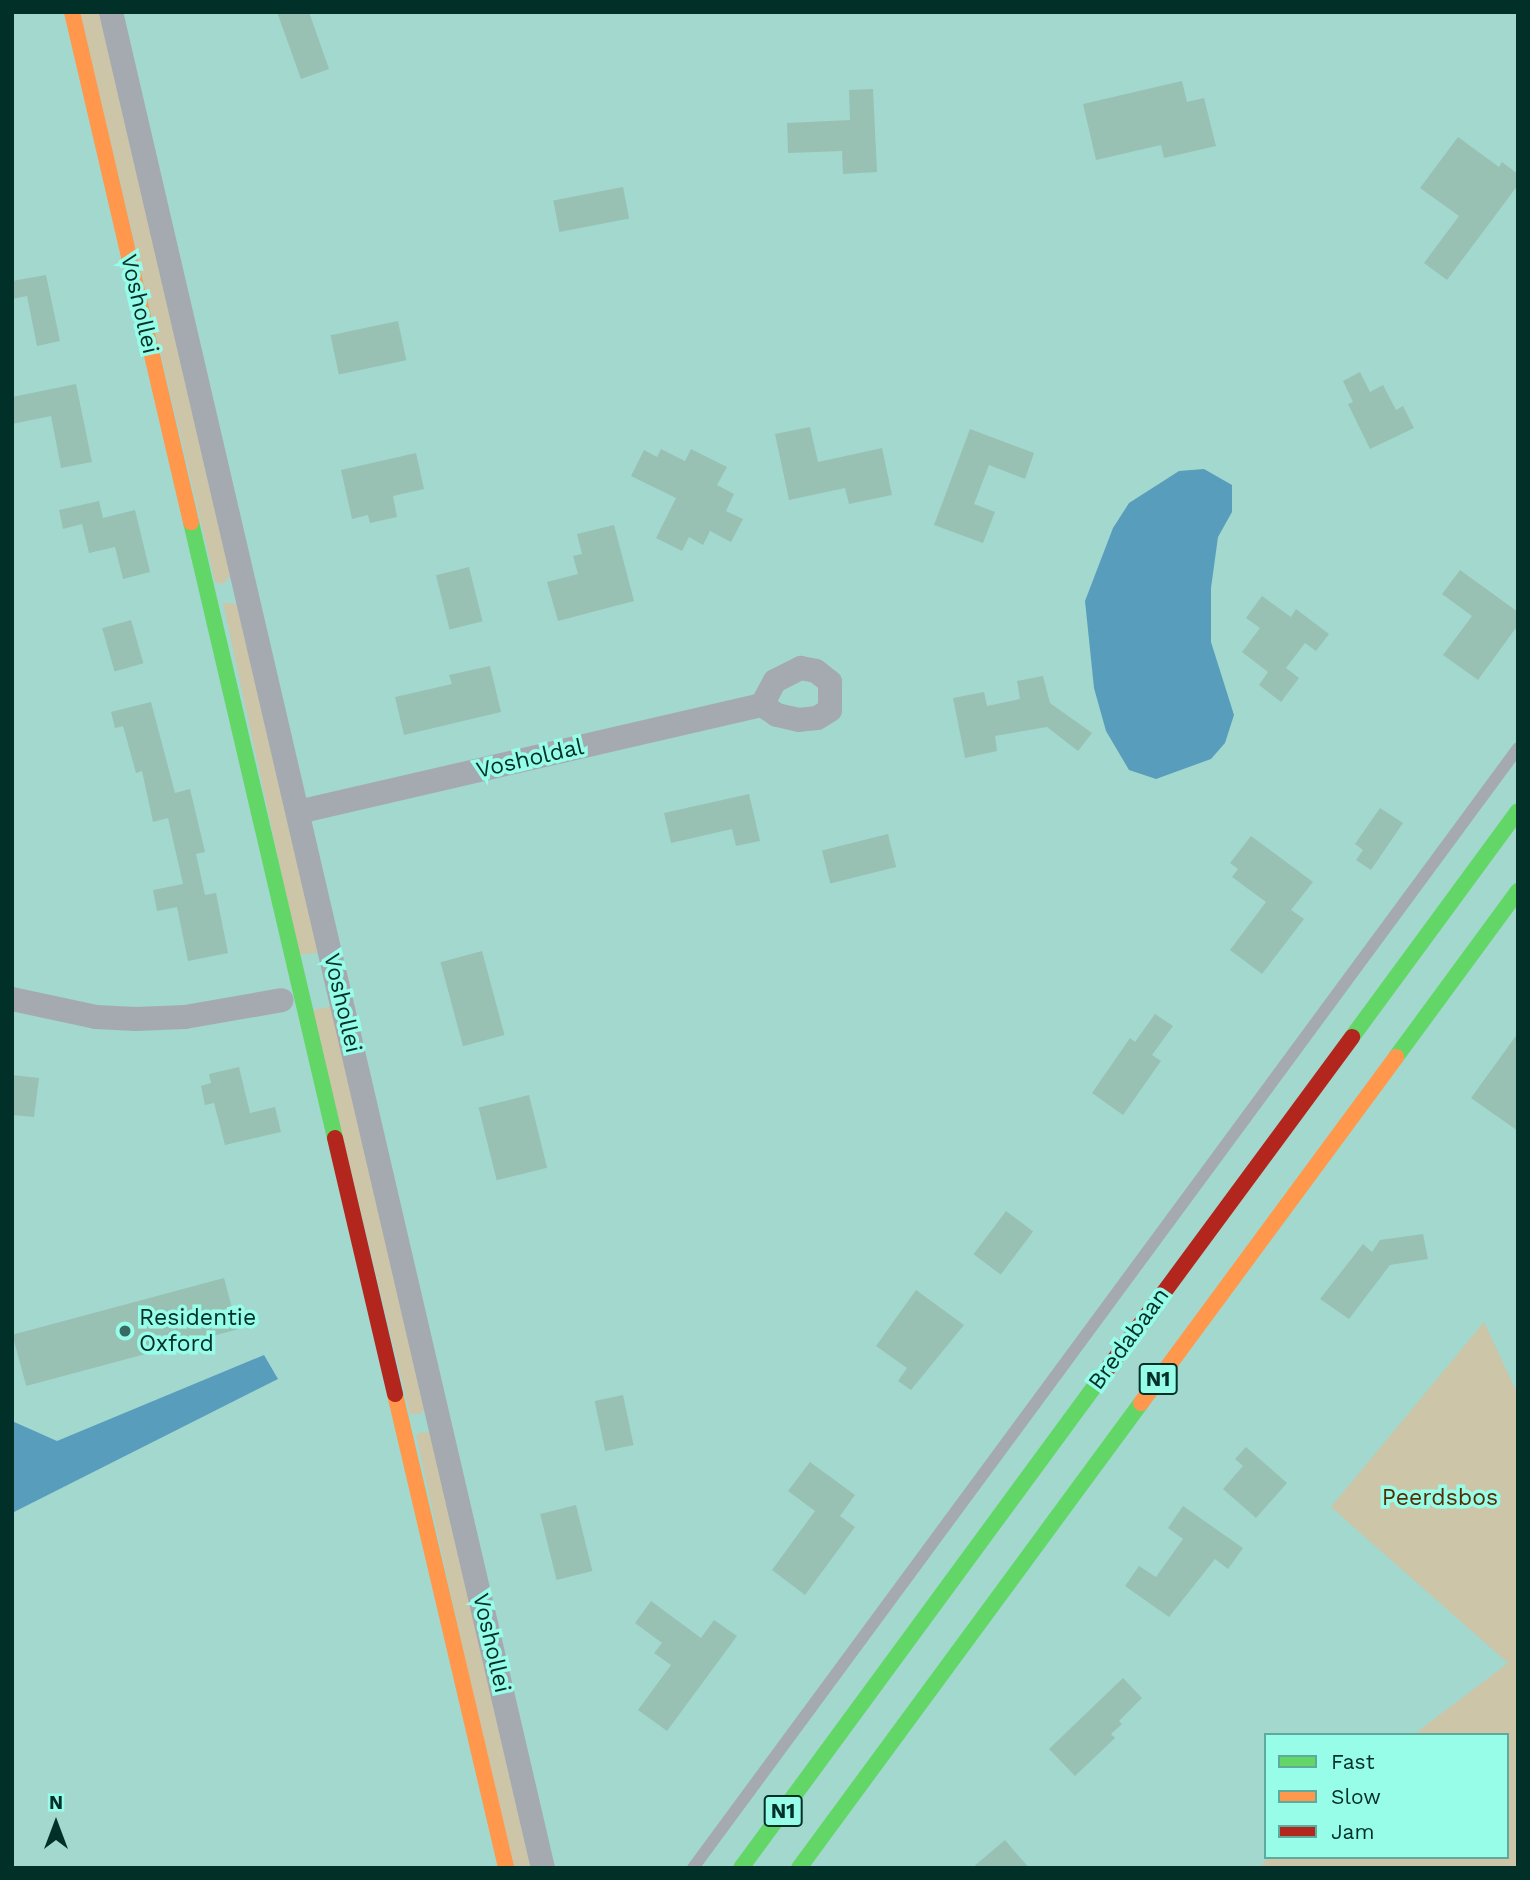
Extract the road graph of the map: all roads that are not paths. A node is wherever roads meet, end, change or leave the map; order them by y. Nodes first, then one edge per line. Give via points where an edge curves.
1 (72, 12) edge
2 (111, 12) edge
3 (243, 588) junction
4 (207, 596) junction
5 (762, 705) dead end
6 (1518, 748) edge
7 (1518, 811) edge
8 (298, 812) junction
9 (1518, 891) edge
10 (12, 999) edge
11 (282, 1000) dead end
12 (440, 1418) junction
13 (402, 1426) junction
14 (506, 1868) edge
15 (543, 1868) edge
16 (693, 1868) edge
17 (741, 1868) edge
18 (799, 1868) edge

1 - 4 main road, Voshollei
2 - 3 street, Voshollei
3 - 4 street
3 - 8 street, Voshollei
4 - 13 main road, Voshollei
5 - 8 street, Vosholdal
6 - 16 lane
7 - 17 main road, Bredabaan / N1
8 - 12 street, Voshollei
9 - 18 main road, Bredabaan / N1
10 - 11 street via 96,1017 136,1019 186,1017
12 - 13 street
12 - 15 street, Voshollei
13 - 14 main road, Voshollei

